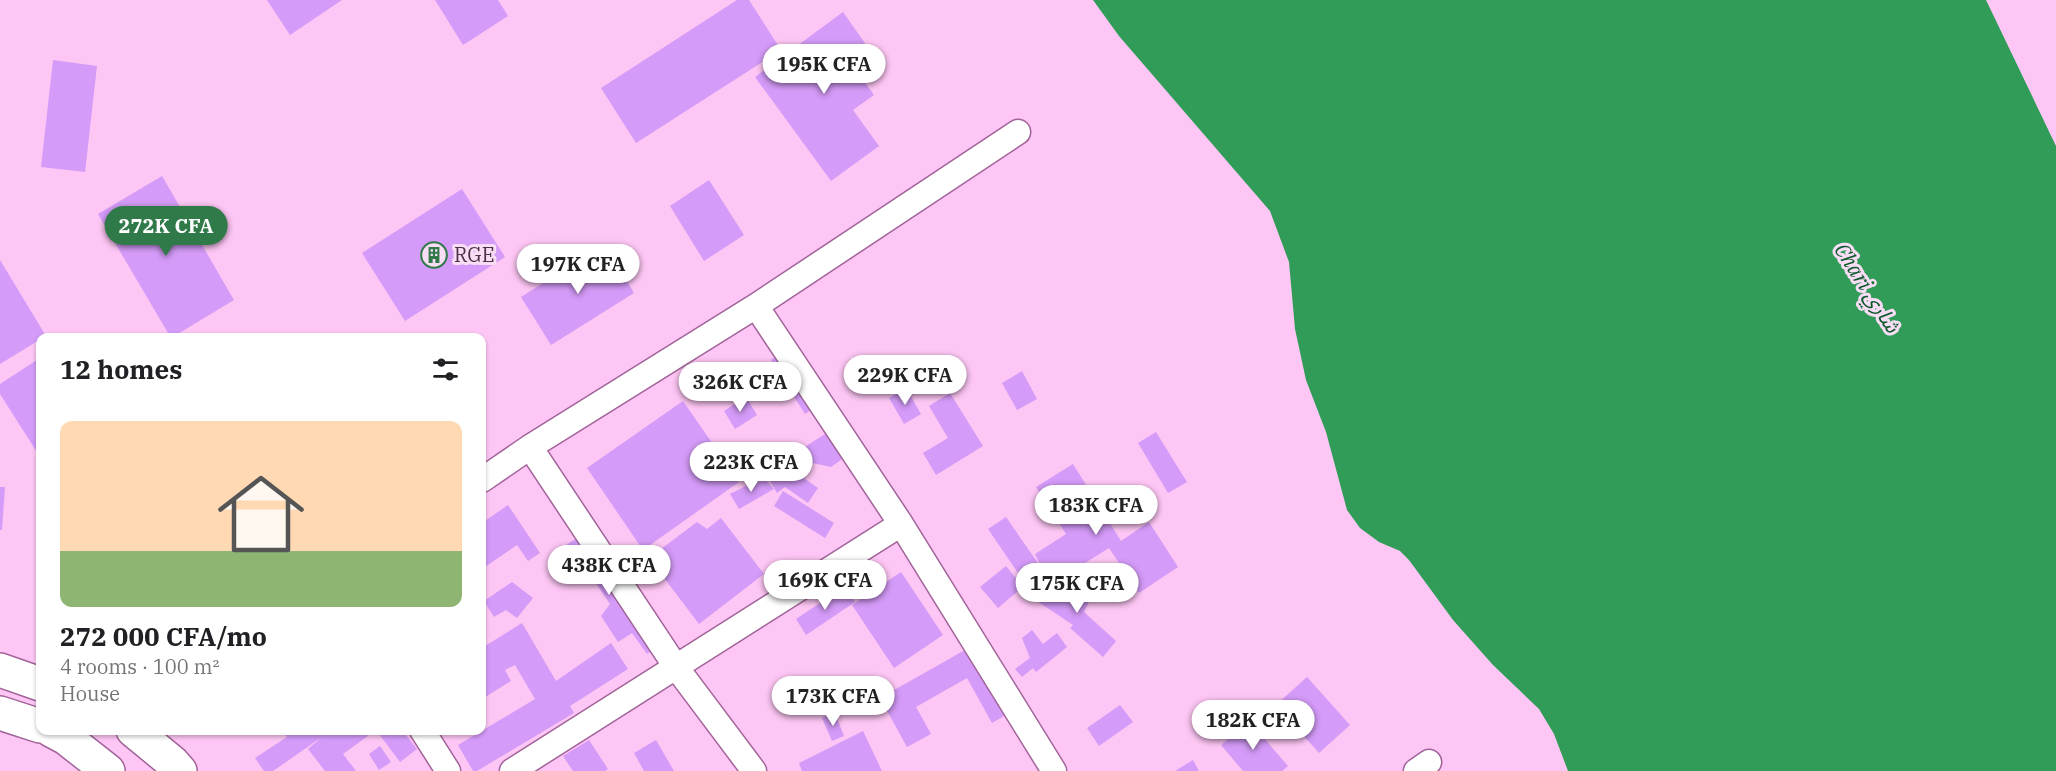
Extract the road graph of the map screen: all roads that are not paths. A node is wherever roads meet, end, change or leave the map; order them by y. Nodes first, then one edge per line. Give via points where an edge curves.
1 (1018, 132) dead end
2 (756, 306) junction
3 (530, 447) junction
4 (486, 477) edge
5 (901, 524) junction
6 (676, 667) junction
7 (0, 670) edge
8 (36, 683) edge
9 (0, 713) edge
10 (36, 724) edge
11 (62, 735) edge
12 (139, 735) edge
13 (425, 735) edge
14 (108, 771) edge
15 (180, 771) edge
16 (448, 771) edge
17 (512, 771) edge
18 (754, 771) edge
19 (1054, 771) edge

1 - 2 street
2 - 3 street
2 - 5 street
3 - 4 street
3 - 6 street
5 - 6 street
5 - 19 street
6 - 17 street
6 - 18 street
7 - 8 street
9 - 10 street
11 - 14 street
12 - 15 street
13 - 16 street

